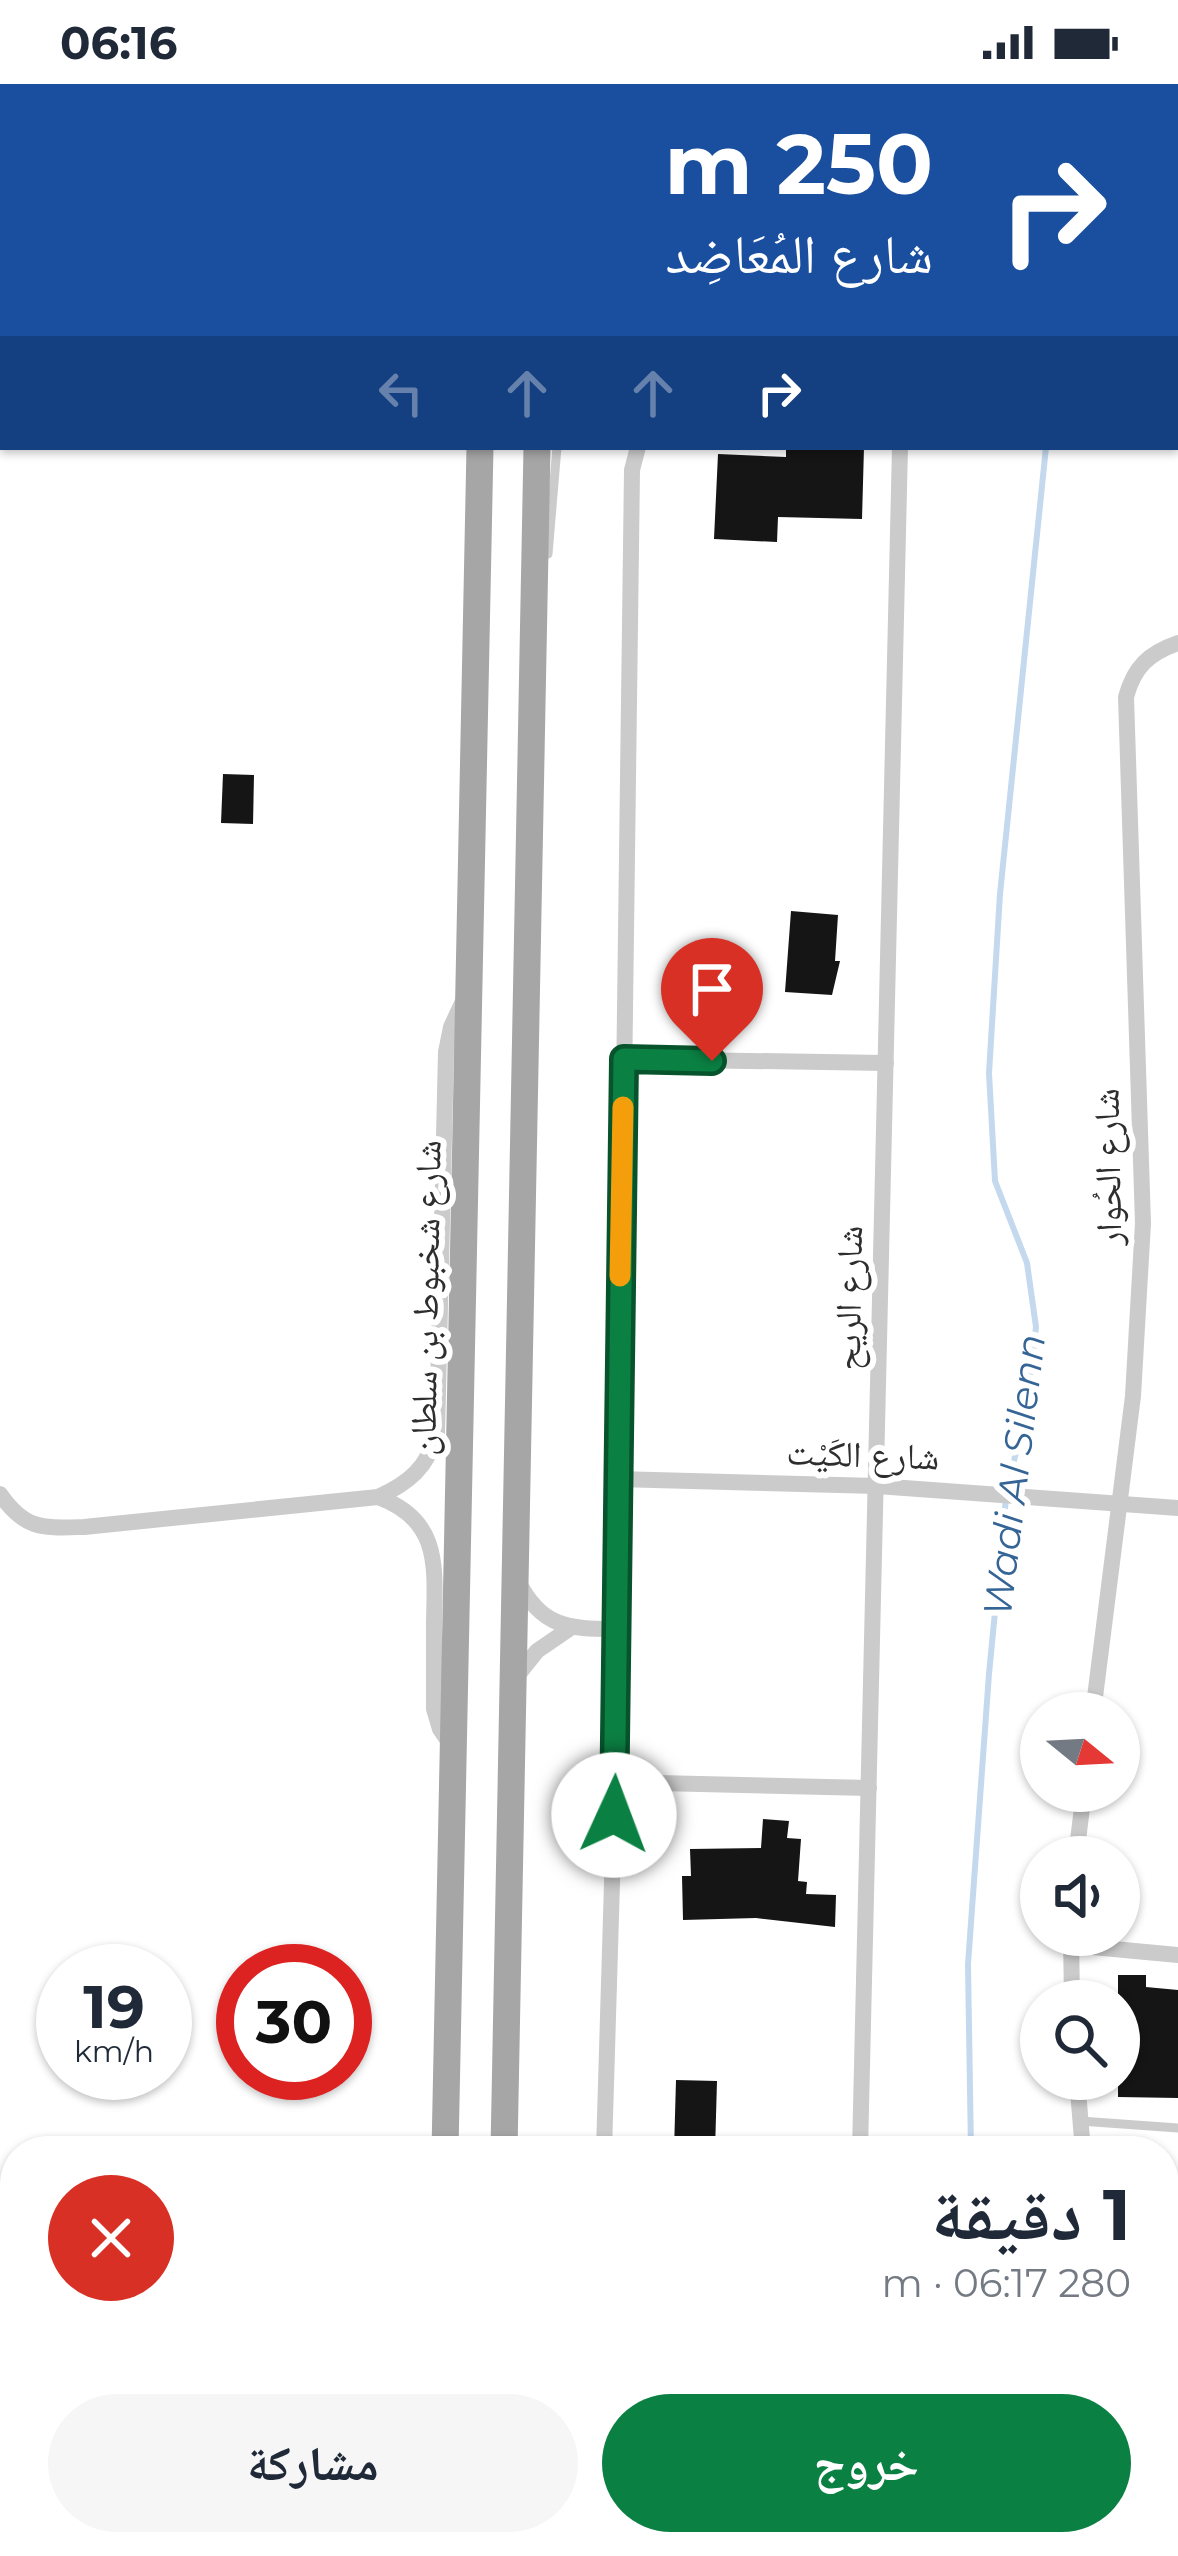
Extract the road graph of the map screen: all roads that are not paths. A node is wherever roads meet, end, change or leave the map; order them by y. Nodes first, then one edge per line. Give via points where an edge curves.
1 (480, 450) edge
2 (537, 450) edge
3 (557, 450) edge
4 (637, 450) edge
5 (900, 450) edge
6 (533, 617) junction
7 (1178, 643) edge
8 (467, 993) junction
9 (624, 1059) junction
10 (886, 1064) junction
11 (617, 1479) junction
12 (877, 1486) junction
13 (0, 1494) edge
14 (378, 1497) junction
15 (1118, 1502) junction
16 (1178, 1508) edge
17 (515, 1576) junction
18 (569, 1629) junction
19 (616, 1629) junction
20 (513, 1682) junction
21 (1095, 1692) edge
22 (452, 1744) junction
23 (615, 1782) junction
24 (868, 1789) junction
25 (1140, 1950) edge
26 (1178, 1955) edge
27 (1078, 2100) edge
28 (1080, 2121) junction
29 (1178, 2128) edge
30 (445, 2136) edge
31 (504, 2136) edge
32 (604, 2136) edge
33 (860, 2136) edge
34 (1082, 2136) edge

1 - 8 main road, شارع شخبوط بن سلطان
2 - 6 main road
3 - 6 lane
4 - 9 street
5 - 10 street, شارع الريح
6 - 17 main road
7 - 15 street, شارع الحُوار via 1142,662 1126,697 1143,1223
8 - 14 street via 446,1052 437,1433 413,1478
8 - 22 main road, شارع شخبوط بن سلطان
9 - 10 street
9 - 11 street
10 - 12 street, شارع الريح
11 - 12 street, شارع الكَيْت
11 - 19 street
12 - 15 street, شارع الكَيْت
12 - 24 street, شارع الريح
13 - 14 street via 17,1519 48,1528
14 - 22 street via 415,1519 434,1558 434,1709
15 - 16 street, شارع الكَيْت
15 - 21 street, شارع الحُوار
17 - 18 street via 536,1608
17 - 20 main road
18 - 19 street
18 - 20 street via 537,1651
19 - 23 street
20 - 31 main road
22 - 30 main road, شارع شخبوط بن سلطان
23 - 24 street
23 - 32 street
24 - 33 street, شارع الريح
25 - 26 street
27 - 28 street
28 - 29 lane
28 - 34 street

